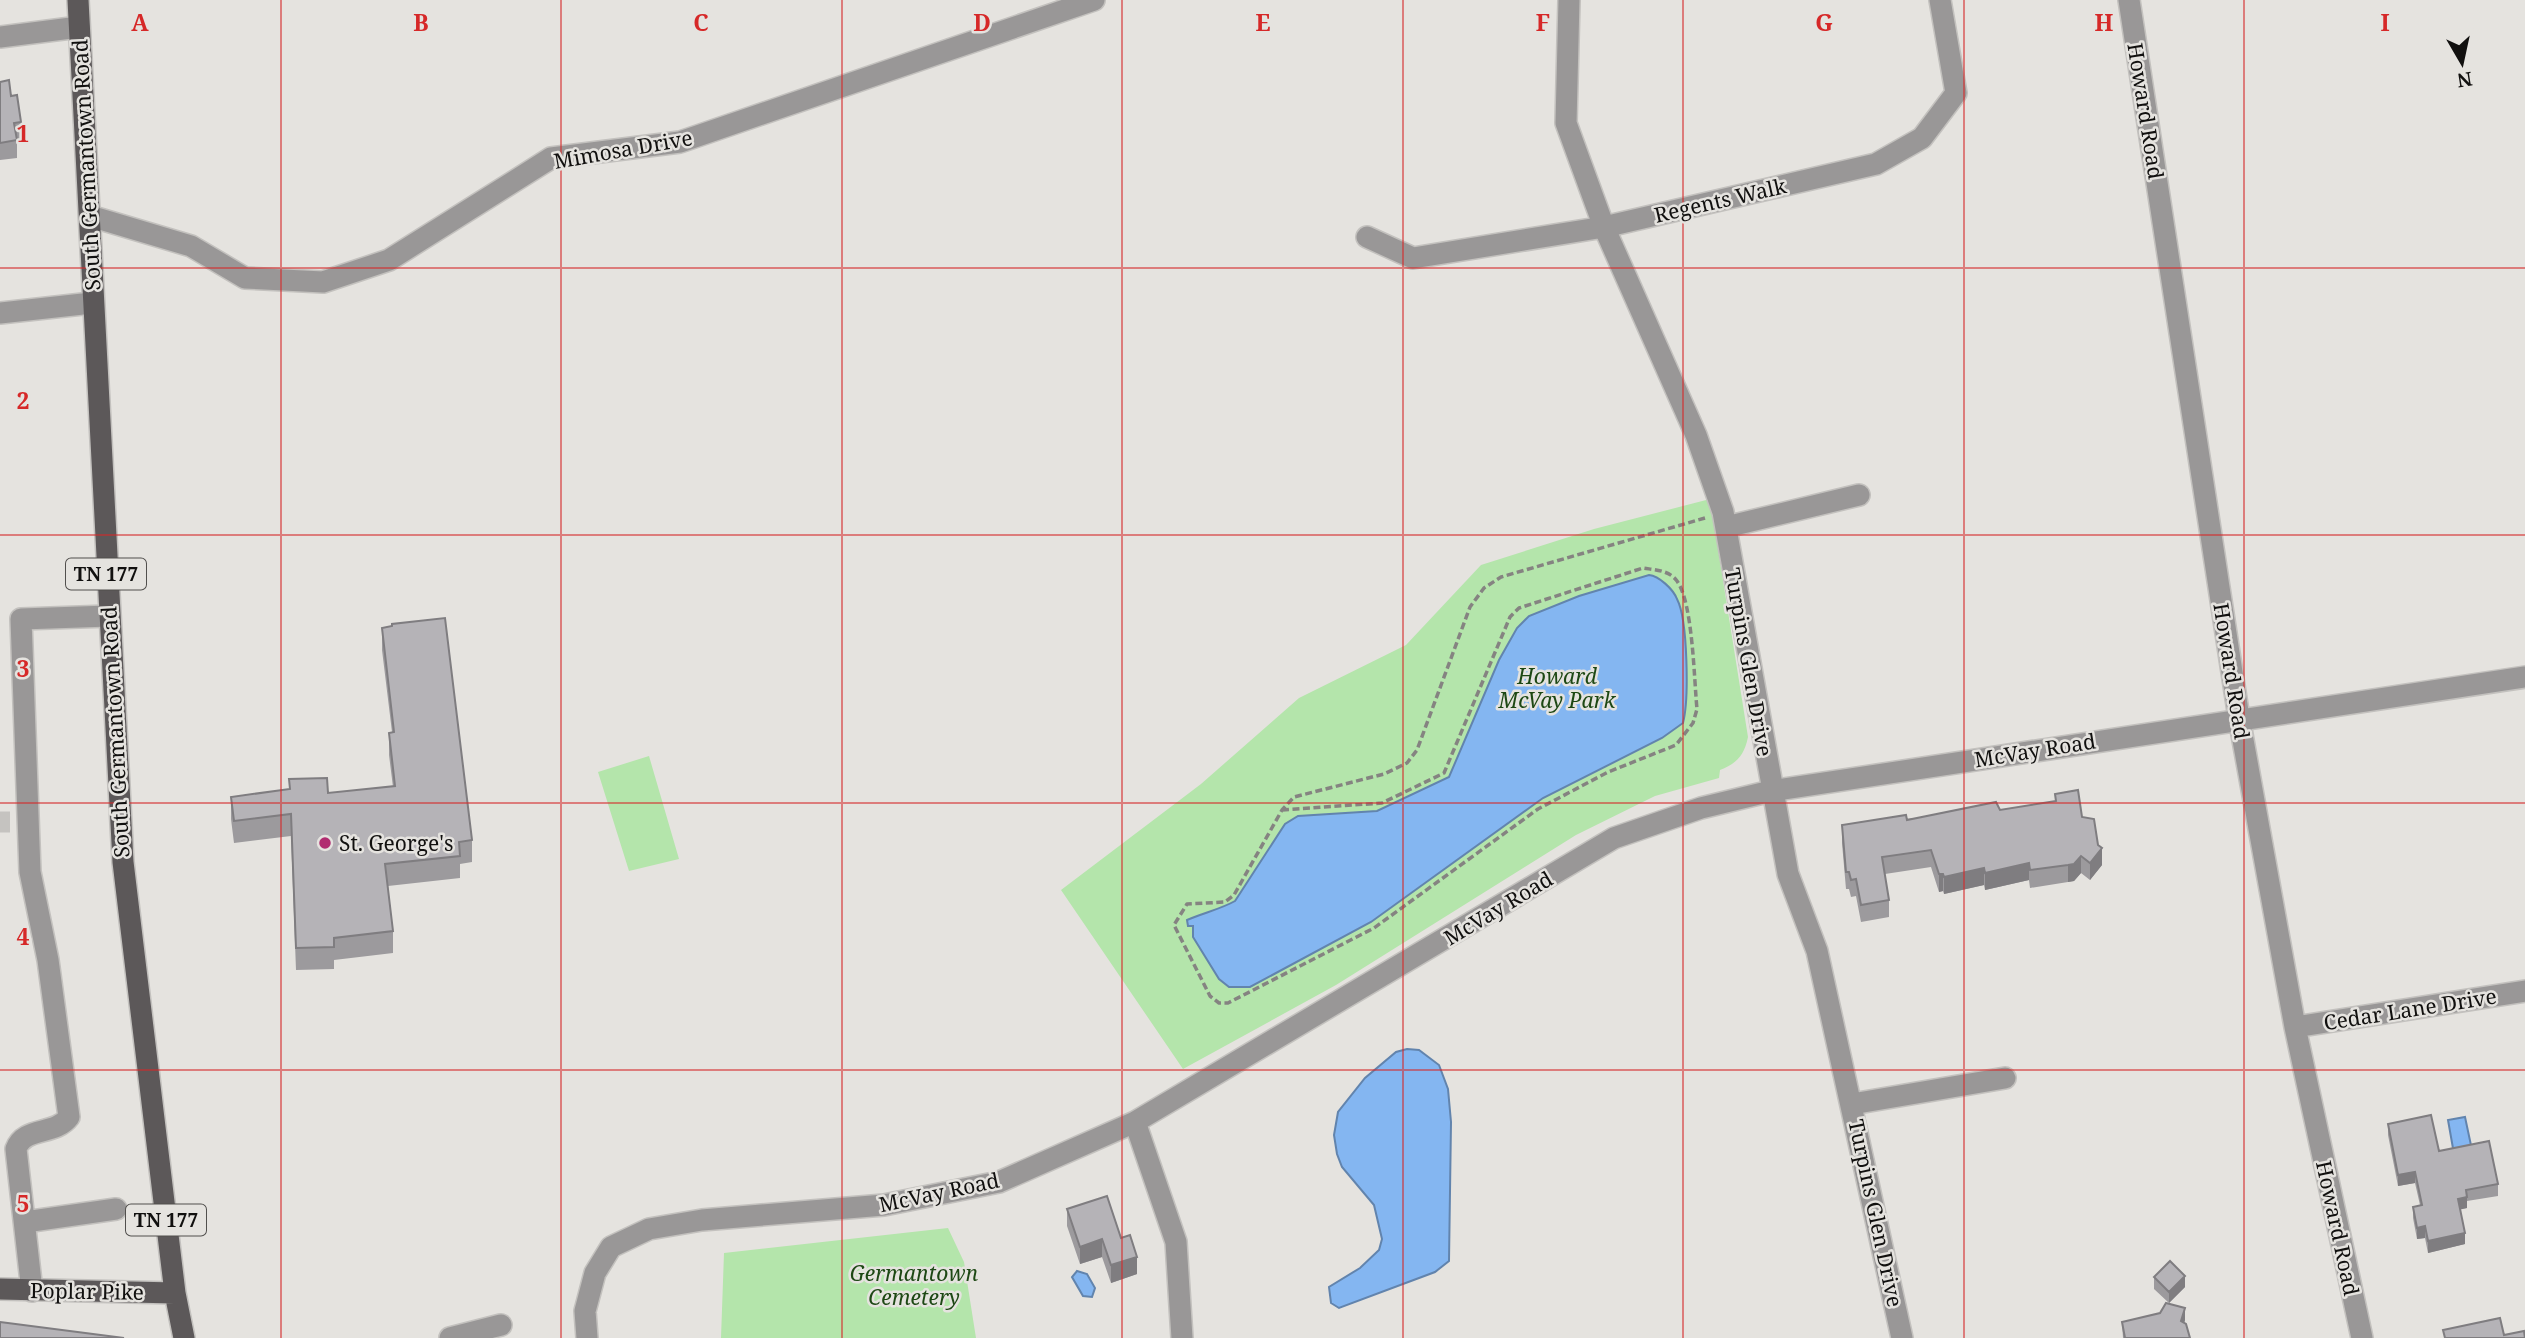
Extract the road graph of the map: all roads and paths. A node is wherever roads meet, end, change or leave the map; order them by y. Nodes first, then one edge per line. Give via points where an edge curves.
1 (78, 0) edge
2 (1094, 0) edge
3 (1569, 0) edge
4 (1940, 0) edge
5 (2129, 0) edge
6 (79, 27) junction
7 (0, 37) edge
8 (90, 216) junction
9 (1604, 227) junction
10 (1367, 237) dead end
11 (92, 303) junction
12 (0, 313) edge
13 (1859, 495) dead end
14 (1725, 520) junction
15 (109, 616) junction
16 (11, 619) edge
17 (2525, 677) edge
18 (2239, 718) junction
19 (1771, 790) junction
20 (1282, 810) junction
21 (2525, 991) edge
22 (2295, 1027) junction
23 (2005, 1078) dead end
24 (1852, 1104) junction
25 (1136, 1122) junction
26 (116, 1209) dead end
27 (24, 1222) junction
28 (0, 1289) edge
29 (32, 1291) junction
30 (175, 1293) junction
31 (501, 1325) dead end
32 (184, 1338) edge
33 (450, 1338) edge
34 (587, 1338) edge
35 (1182, 1338) edge
36 (1902, 1338) edge
37 (2362, 1338) edge

1 - 6 main road, South Germantown Road / TN 177
2 - 8 street, Mimosa Drive via 680,142 551,158 389,260 323,282 245,278 191,246
3 - 9 street, Turpins Glen Drive via 1566,122
4 - 9 street, Regents Walk via 1956,93 1922,138 1876,164
5 - 18 street, Howard Road
6 - 7 street
6 - 8 main road, South Germantown Road / TN 177
8 - 11 main road, South Germantown Road / TN 177
9 - 10 street, Regents Walk via 1413,258
9 - 14 street, Turpins Glen Drive via 1696,435
11 - 12 street
11 - 15 main road, South Germantown Road / TN 177
13 - 14 street
14 - 19 street, Turpins Glen Drive
14 - 20 path via 1501,577 1484,588 1470,607 1417,750 1407,763 1384,774 1294,797
15 - 16 street
15 - 30 main road, South Germantown Road / TN 177 via 123,862
16 - 27 street via 20,822 48,960 69,1117 57,1128 19,1141
17 - 18 street, McVay Road
18 - 19 street, McVay Road
18 - 22 street, Howard Road
19 - 24 street, Turpins Glen Drive via 1788,874 1818,951
19 - 25 street, McVay Road via 1614,838
20 - 20 path via 1234,895 1225,902 1186,904 1174,925 1210,996 1219,1003 1228,1003 1374,928 1538,809 1608,772 1675,745 1693,723 1697,709 1686,599 1676,580 1661,570 1643,568 1518,608 1510,617 1444,773 1382,803
21 - 22 street, Cedar Lane Drive
22 - 37 street, Howard Road
23 - 24 street
24 - 36 street, Turpins Glen Drive
25 - 34 street, McVay Road via 999,1182 963,1190 884,1205 702,1220 649,1229 611,1247 595,1273 584,1311
25 - 35 street via 1176,1242
26 - 27 street
27 - 29 street
28 - 29 main road, Poplar Pike
29 - 30 main road, Poplar Pike
30 - 32 main road, TN 177
31 - 33 street

